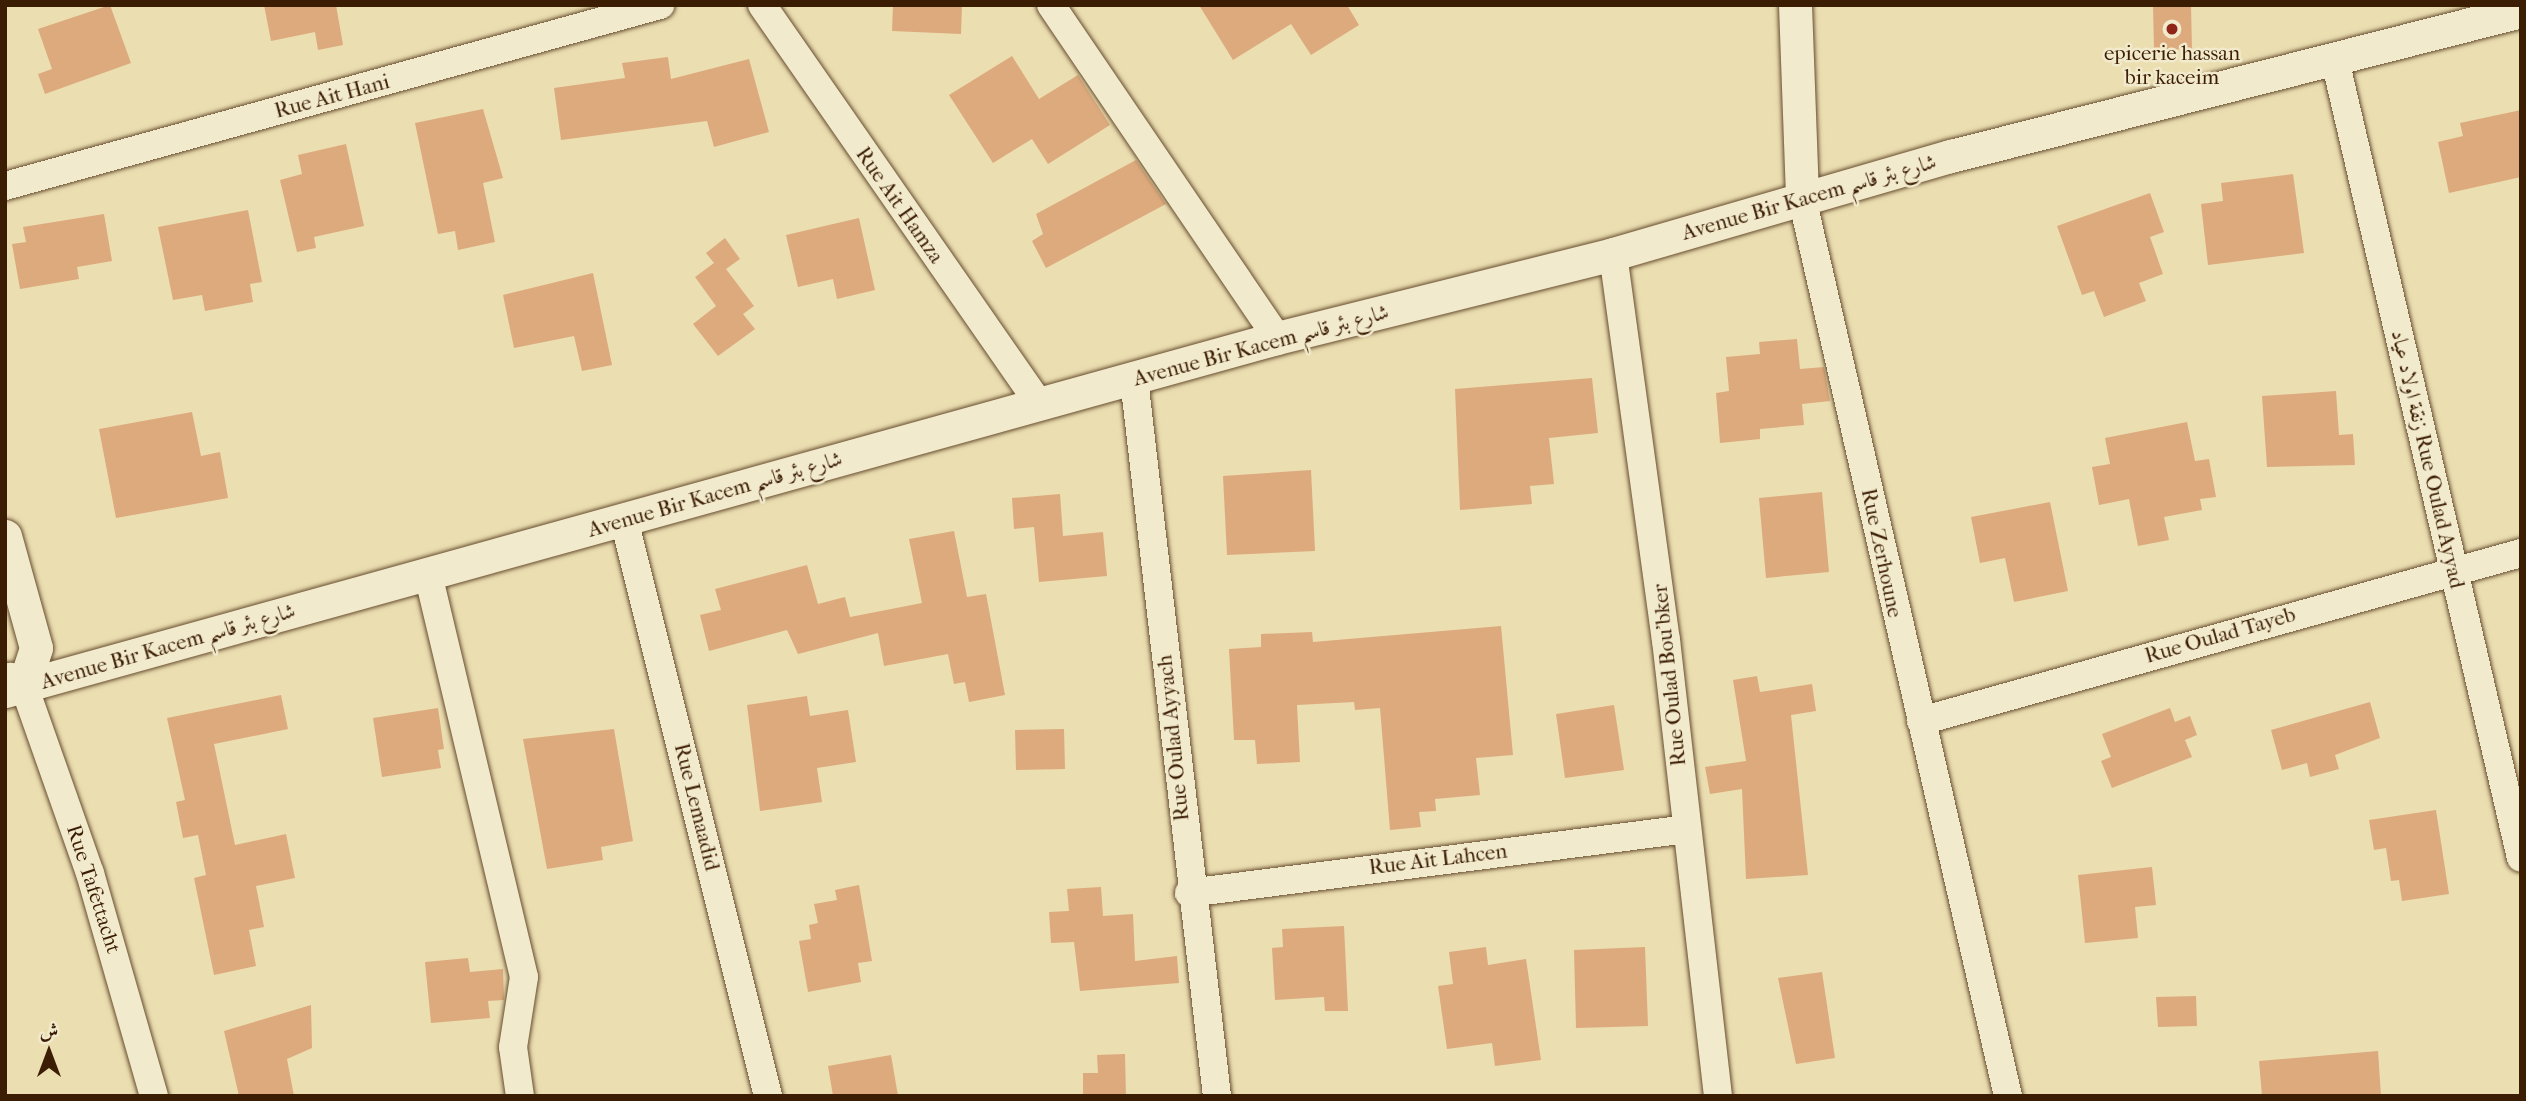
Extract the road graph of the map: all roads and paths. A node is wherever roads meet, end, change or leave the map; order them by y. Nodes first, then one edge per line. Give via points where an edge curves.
1 (660, 5) edge
2 (762, 5) edge
3 (1051, 5) edge
4 (1795, 5) edge
5 (2521, 11) edge
6 (2335, 60) junction
7 (5, 187) edge
8 (1802, 198) junction
9 (1613, 254) junction
10 (1278, 338) junction
11 (1134, 379) junction
12 (1039, 404) junction
13 (624, 520) junction
14 (5, 536) edge
15 (2521, 553) edge
16 (2454, 569) junction
17 (428, 573) junction
18 (11, 684) edge
19 (1921, 721) junction
20 (1686, 829) junction
21 (2521, 858) edge
22 (1189, 893) junction
23 (154, 1096) edge
24 (520, 1096) edge
25 (768, 1096) edge
26 (1217, 1096) edge
27 (1718, 1096) edge
28 (2008, 1096) edge

1 - 7 street, Rue Ait Hani
2 - 12 street, Rue Ait Hamza
3 - 10 street
4 - 8 street, Rue Zerhoune
5 - 6 street, Avenue Bir Kacem شارع بئر قاسم
6 - 8 street, Avenue Bir Kacem شارع بئر قاسم
6 - 16 street, زنقة اولاد عياد Rue Oulad Ayyad
8 - 9 street, Avenue Bir Kacem شارع بئر قاسم
8 - 19 street, Rue Zerhoune
9 - 10 street, Avenue Bir Kacem شارع بئر قاسم
9 - 20 street, Rue Oulad Bou'bker via 1645,471
10 - 11 street, Avenue Bir Kacem شارع بئر قاسم
11 - 12 street, Avenue Bir Kacem شارع بئر قاسم
11 - 22 street, Rue Oulad Ayyach
12 - 13 street, Avenue Bir Kacem شارع بئر قاسم
13 - 17 street, Avenue Bir Kacem شارع بئر قاسم
13 - 25 street, Rue Lemaadid
14 - 18 street via 36,648
15 - 16 street, Rue Oulad Tayeb
16 - 19 street, Rue Oulad Tayeb
16 - 21 street, زنقة اولاد عياد Rue Oulad Ayyad
17 - 18 street, Avenue Bir Kacem شارع بئر قاسم
17 - 24 street via 524,977 513,1047
18 - 23 street, Rue Tafettacht via 90,873
19 - 28 street, Rue Zerhoune
20 - 22 street, Rue Ait Lahcen
20 - 27 street, Rue Oulad Bou'bker
22 - 26 street, Rue Oulad Ayyach

